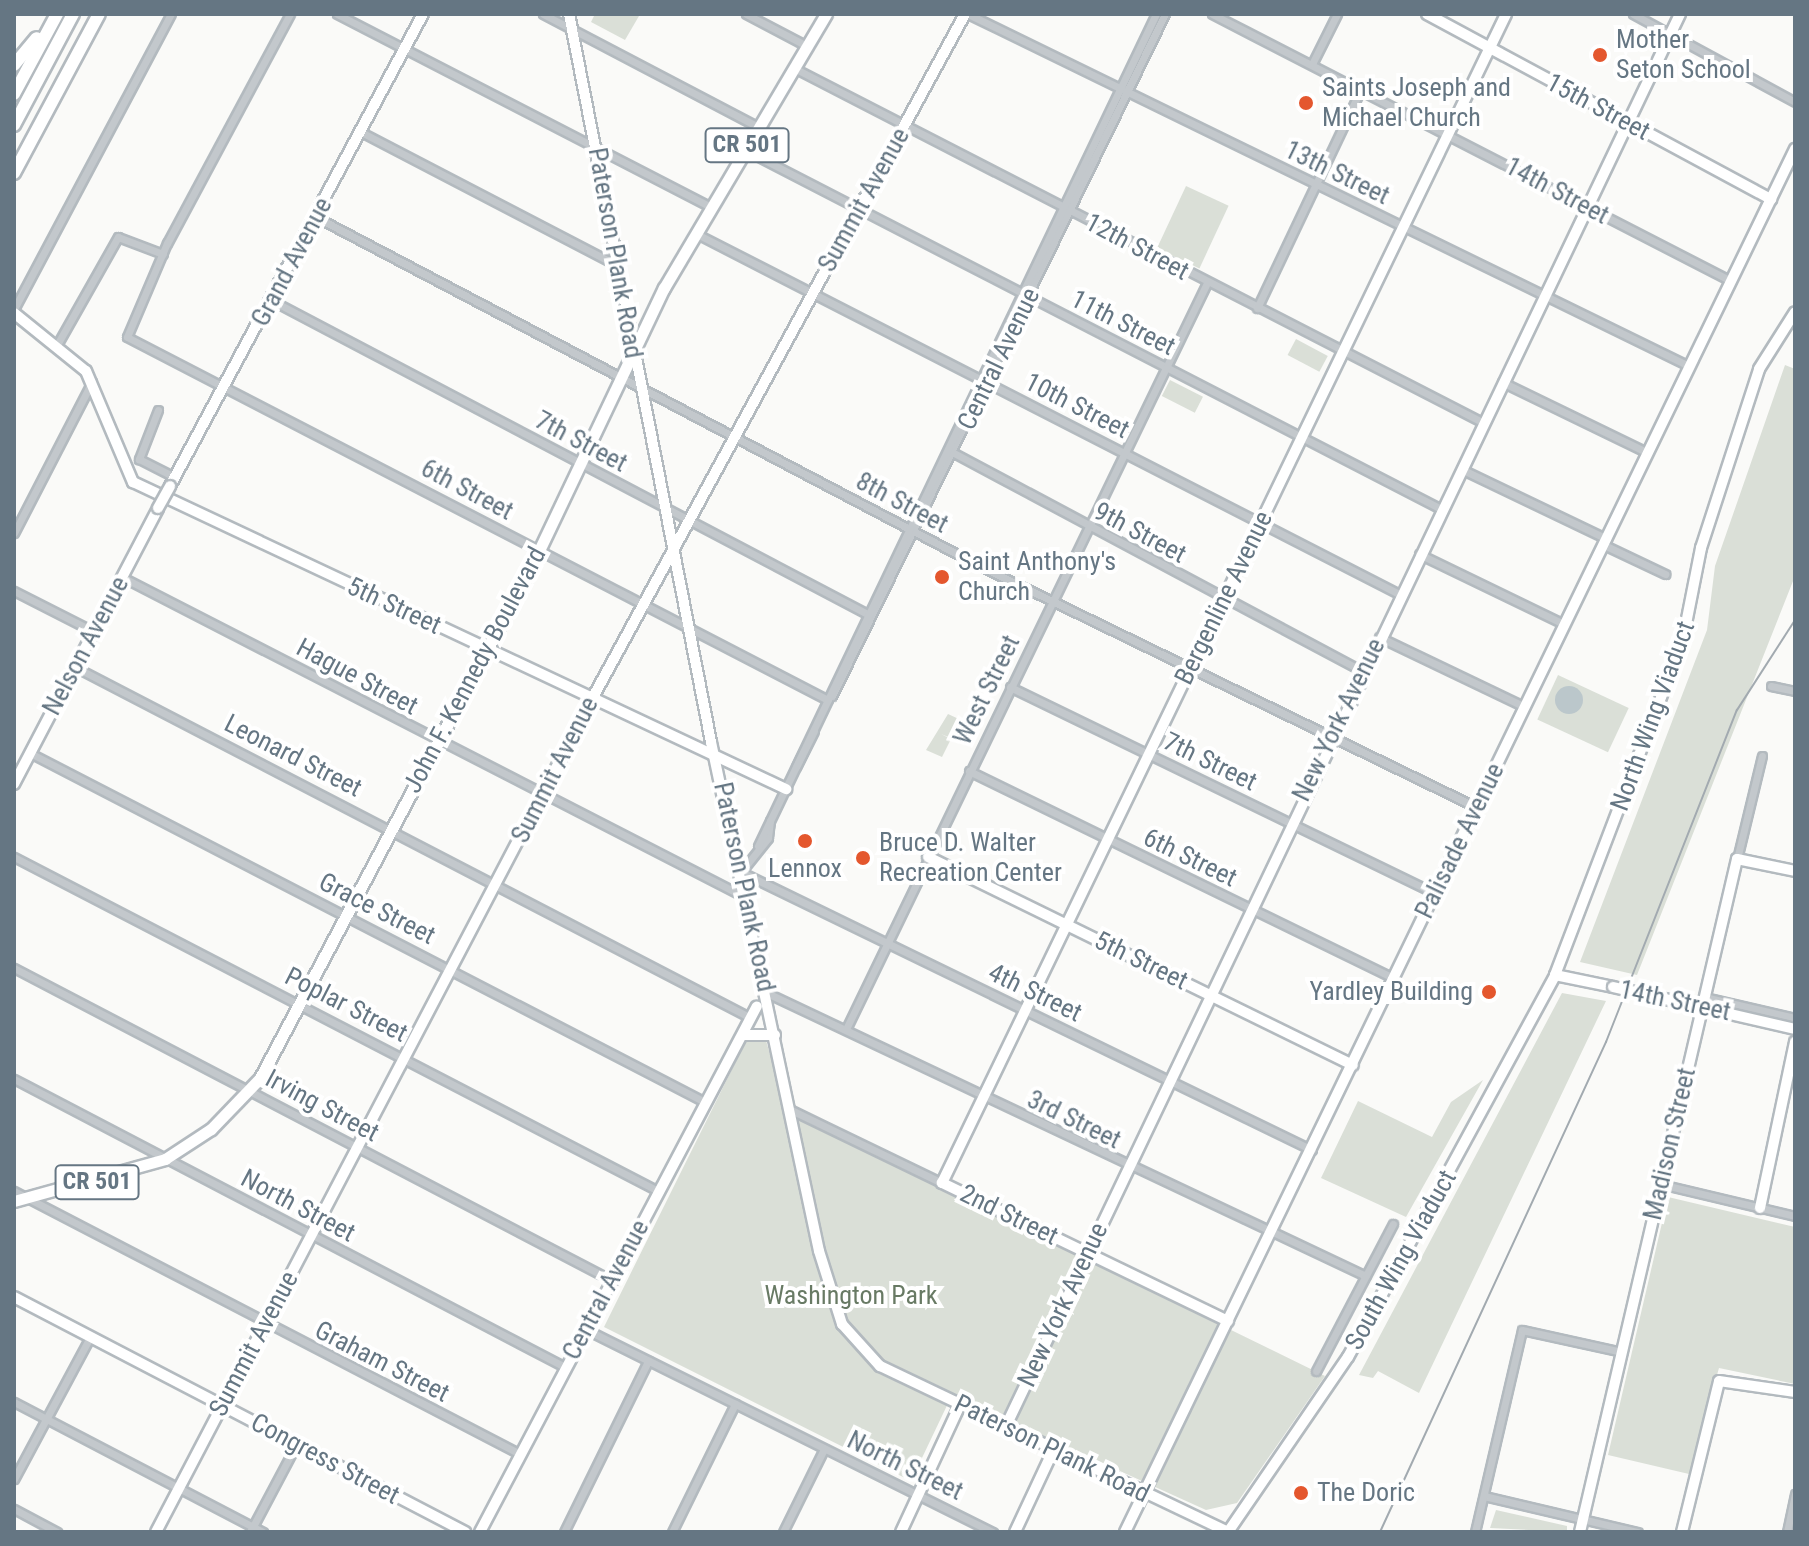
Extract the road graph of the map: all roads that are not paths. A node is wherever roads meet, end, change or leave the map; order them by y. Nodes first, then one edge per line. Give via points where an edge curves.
1 (57, 14) edge
2 (73, 14) edge
3 (99, 14) edge
4 (171, 14) edge
5 (290, 14) edge
6 (337, 14) edge
7 (423, 14) edge
8 (543, 14) edge
9 (569, 14) edge
10 (746, 14) edge
11 (826, 14) edge
12 (966, 14) edge
13 (1156, 14) edge
14 (1165, 14) edge
15 (1212, 14) edge
16 (1337, 14) edge
17 (1427, 14) edge
18 (1506, 14) edge
19 (1633, 14) edge
20 (1680, 14) edge
21 (572, 29) junction
22 (1670, 34) junction
23 (807, 46) junction
24 (405, 48) junction
25 (1490, 48) junction
26 (1312, 64) junction
27 (14, 65) edge
28 (794, 68) junction
29 (1361, 89) junction
30 (1124, 90) junction
31 (14, 94) edge
32 (1795, 102) edge
33 (1627, 123) junction
34 (14, 125) edge
35 (904, 125) junction
36 (758, 127) junction
37 (361, 132) junction
38 (1448, 134) junction
39 (595, 147) junction
40 (1795, 149) edge
41 (745, 150) junction
42 (14, 173) edge
43 (1317, 185) junction
44 (1771, 199) junction
45 (1586, 206) junction
46 (711, 207) junction
47 (859, 209) junction
48 (1066, 209) junction
49 (316, 217) junction
50 (1402, 225) junction
51 (695, 233) junction
52 (163, 254) junction
53 (618, 266) junction
54 (1731, 281) junction
55 (1207, 283) junction
56 (813, 293) junction
57 (1021, 293) junction
58 (1543, 296) junction
59 (1029, 298) junction
60 (271, 300) junction
61 (1257, 308) junction
62 (14, 311) edge
63 (1795, 312) edge
64 (58, 343) junction
65 (1342, 352) junction
66 (635, 358) junction
67 (1689, 366) junction
68 (1165, 367) junction
69 (979, 378) junction
70 (625, 380) junction
71 (92, 382) junction
72 (987, 382) junction
73 (1502, 382) junction
74 (639, 387) junction
75 (223, 388) junction
76 (158, 410) dead end
77 (1482, 422) junction
78 (1301, 437) junction
79 (735, 438) junction
80 (946, 449) junction
81 (954, 453) junction
82 (1124, 453) junction
83 (1648, 453) junction
84 (583, 465) junction
85 (1460, 469) junction
86 (172, 482) junction
87 (158, 508) joint
88 (664, 508) junction
89 (1441, 509) junction
90 (689, 520) junction
91 (1259, 523) junction
92 (907, 527) junction
93 (1088, 528) junction
94 (916, 532) junction
95 (14, 533) edge
96 (1605, 542) junction
97 (539, 550) junction
98 (673, 552) junction
99 (1419, 554) junction
100 (1665, 574) dead end
101 (122, 577) junction
102 (14, 591) edge
103 (1399, 594) junction
104 (1222, 600) junction
105 (1053, 601) junction
106 (644, 605) junction
107 (870, 616) junction
108 (1564, 624) junction
109 (689, 628) junction
110 (93, 631) junction
111 (1379, 637) junction
112 (486, 649) junction
113 (75, 667) junction
114 (1190, 668) junction
115 (1362, 671) junction
116 (1771, 686) dead end
117 (1010, 687) junction
118 (1795, 691) edge
119 (592, 699) junction
120 (828, 700) junction
121 (1525, 707) junction
122 (1331, 736) junction
123 (437, 742) junction
124 (30, 753) junction
125 (1150, 754) junction
126 (1762, 756) dead end
127 (715, 757) junction
128 (969, 771) junction
129 (14, 784) edge
130 (786, 789) junction
131 (542, 796) junction
132 (1478, 808) junction
133 (1289, 823) junction
134 (391, 829) junction
135 (1107, 839) junction
136 (14, 857) edge
137 (928, 857) junction
138 (1737, 859) junction
139 (1795, 871) edge
140 (741, 872) junction
141 (497, 883) junction
142 (1435, 893) junction
143 (745, 897) junction
144 (1248, 908) junction
145 (345, 917) junction
146 (1066, 924) junction
147 (887, 944) junction
148 (14, 968) edge
149 (451, 970) junction
150 (1555, 975) junction
151 (1394, 978) junction
152 (767, 993) junction
153 (1209, 995) junction
154 (1704, 997) junction
155 (300, 1004) junction
156 (757, 1006) junction
157 (1025, 1009) junction
158 (747, 1016) junction
159 (1795, 1018) edge
160 (846, 1029) junction
161 (1795, 1029) edge
162 (745, 1035) junction
163 (775, 1035) junction
164 (1795, 1042) edge
165 (734, 1049) junction
166 (406, 1058) junction
167 (1353, 1065) junction
168 (14, 1079) edge
169 (1170, 1081) junction
170 (250, 1090) junction
171 (982, 1098) junction
172 (705, 1102) junction
173 (789, 1109) junction
174 (359, 1148) junction
175 (1312, 1150) junction
176 (165, 1159) junction
177 (1127, 1167) junction
178 (942, 1183) junction
179 (1660, 1184) junction
180 (14, 1191) edge
181 (658, 1191) junction
182 (27, 1198) junction
183 (14, 1201) edge
184 (1760, 1208) junction
185 (1795, 1216) edge
186 (1393, 1224) dead end
187 (1272, 1232) junction
188 (311, 1236) junction
189 (1088, 1253) junction
190 (1366, 1276) junction
191 (611, 1280) junction
192 (14, 1297) edge
193 (1228, 1321) junction
194 (264, 1324) junction
195 (585, 1329) junction
196 (90, 1337) junction
197 (1622, 1352) junction
198 (648, 1361) junction
199 (565, 1367) junction
200 (1316, 1371) dead end
201 (1795, 1392) edge
202 (14, 1402) edge
203 (735, 1404) junction
204 (222, 1405) junction
205 (960, 1405) junction
206 (47, 1419) junction
207 (1005, 1428) junction
208 (296, 1445) junction
209 (824, 1449) junction
210 (1053, 1451) junction
211 (520, 1454) junction
212 (14, 1479) edge
213 (180, 1488) junction
214 (1144, 1493) junction
215 (1795, 1494) edge
216 (919, 1496) junction
217 (1484, 1496) junction
218 (14, 1509) edge
219 (1583, 1519) junction
220 (251, 1529) edge
221 (57, 1532) edge
222 (156, 1532) edge
223 (263, 1532) edge
224 (465, 1532) edge
225 (480, 1532) edge
226 (564, 1532) edge
227 (672, 1532) edge
228 (783, 1532) edge
229 (901, 1532) edge
230 (993, 1532) edge
231 (1015, 1532) edge
232 (1125, 1532) edge
233 (1228, 1532) edge
234 (1475, 1532) edge
235 (1580, 1532) edge
236 (1638, 1532) edge
237 (1682, 1532) edge
238 (1787, 1532) edge

1 - 27 highway
1 - 31 highway
2 - 34 highway
3 - 42 highway
4 - 62 street
5 - 52 street
6 - 24 street
7 - 24 street, Grand Avenue
8 - 21 street
9 - 21 street, Paterson Plank Road
10 - 23 street
11 - 23 main road, John F. Kennedy Boulevard / CR 501
12 - 30 street, 13th Street
12 - 35 street, Summit Avenue
13 - 30 street, Central Avenue
14 - 30 street, Central Avenue
15 - 26 street, 14th Street
16 - 26 street
17 - 25 street, 15th Street
18 - 25 street, Bergenline Avenue
19 - 22 street
20 - 22 street, New York Avenue
21 - 36 street
21 - 39 street, Paterson Plank Road
22 - 32 street
22 - 33 street, New York Avenue
23 - 28 main road, John F. Kennedy Boulevard / CR 501
24 - 37 street, Grand Avenue
24 - 39 street
25 - 33 street, 15th Street
25 - 38 street, Bergenline Avenue
26 - 29 street, 14th Street
28 - 35 street, 12th Street
28 - 36 main road, John F. Kennedy Boulevard / CR 501
29 - 38 street, 14th Street
29 - 43 street
30 - 43 street, 13th Street
30 - 48 street, Central Avenue
33 - 44 street, 15th Street
33 - 45 street, New York Avenue
35 - 47 street, Summit Avenue
35 - 48 street, 12th Street
36 - 41 main road, John F. Kennedy Boulevard / CR 501
37 - 49 street, Grand Avenue
37 - 53 street
38 - 45 street, 14th Street
38 - 50 street, Bergenline Avenue
39 - 46 street
39 - 53 street, Paterson Plank Road
40 - 44 street, Palisade Avenue
41 - 46 main road, John F. Kennedy Boulevard / CR 501
41 - 47 street, 11th Street
43 - 50 street, 13th Street
43 - 61 street
44 - 54 street, Palisade Avenue
45 - 54 street, 14th Street
45 - 58 street, New York Avenue
46 - 51 main road, John F. Kennedy Boulevard / CR 501
47 - 56 street, Summit Avenue
47 - 57 street, 11th Street
48 - 55 street, 12th Street
48 - 57 street, Central Avenue
48 - 59 street, Central Avenue
49 - 60 street, Grand Avenue
49 - 70 street, 8th Street
50 - 58 street, 13th Street
50 - 65 street, Bergenline Avenue
51 - 56 street, 10th Street
51 - 66 main road, John F. Kennedy Boulevard / CR 501
52 - 64 street via 118,237
52 - 75 street, 6th Street via 127,337
53 - 66 street, Paterson Plank Road
54 - 67 street, Palisade Avenue
55 - 61 street, 12th Street
55 - 68 street, West Street
56 - 69 street, 10th Street
56 - 79 street, Summit Avenue
57 - 59 street, 11th Street
57 - 69 street, Central Avenue
58 - 67 street, 13th Street
58 - 73 street, New York Avenue
59 - 68 street, 11th Street
59 - 72 street, Central Avenue
60 - 75 street, Grand Avenue
60 - 84 street, 7th Street
61 - 65 street, 12th Street
62 - 64 street
63 - 150 street, North Wing Viaduct via 1759,369 1701,548 1683,639
64 - 71 street
65 - 77 street, 12th Street
65 - 78 street, Bergenline Avenue
66 - 70 main road, John F. Kennedy Boulevard / CR 501
66 - 74 street, Paterson Plank Road
67 - 83 street, Palisade Avenue
68 - 78 street, 11th Street
68 - 82 street, West Street
69 - 72 street, 10th Street
69 - 80 street, Central Avenue
70 - 74 street, 8th Street
70 - 84 main road, John F. Kennedy Boulevard / CR 501
71 - 95 street
71 - 112 street, 5th Street via 117,458 133,482
72 - 81 street, Central Avenue
72 - 82 street, 10th Street
73 - 77 street, New York Avenue
73 - 83 street
74 - 79 street, 8th Street
74 - 88 street, Paterson Plank Road
75 - 86 street, Grand Avenue
75 - 97 street, 6th Street
76 - 86 street via 139,459
77 - 85 street, New York Avenue
78 - 89 street, 11th Street
78 - 91 street, Bergenline Avenue
79 - 90 street, Summit Avenue
79 - 92 street, 8th Street
80 - 81 street, 9th Street
80 - 92 street, Central Avenue
81 - 93 street, 9th Street
81 - 94 street, Central Avenue
82 - 91 street, 10th Street
82 - 93 street, West Street
83 - 96 street, Palisade Avenue
84 - 88 street, 7th Street
84 - 97 main road, John F. Kennedy Boulevard / CR 501
85 - 89 street, New York Avenue
85 - 96 street
86 - 87 street, Grand Avenue, bridge
87 - 101 street, Nelson Avenue
88 - 90 street, 7th Street
88 - 98 street, Paterson Plank Road
89 - 99 street, New York Avenue
90 - 98 street, Summit Avenue
90 - 107 street, 7th Street
91 - 103 street, 10th Street
91 - 104 street, Bergenline Avenue
92 - 94 street, 8th Street
92 - 107 street, Central Avenue
93 - 104 street, 9th Street
93 - 105 street, West Street
94 - 105 street, 8th Street
94 - 107 street, Central Avenue
96 - 100 street
96 - 108 street, Palisade Avenue
97 - 106 street, 6th Street
97 - 112 main road, John F. Kennedy Boulevard / CR 501
98 - 106 street, Summit Avenue
98 - 109 street, Paterson Plank Road
99 - 103 street, New York Avenue
99 - 108 street
101 - 110 street, Nelson Avenue
101 - 123 street, Hague Street
102 - 110 street
103 - 111 street, New York Avenue
104 - 114 street, Bergenline Avenue
104 - 115 street, 9th Street
105 - 114 street, 8th Street
105 - 117 street, West Street
106 - 109 street, 6th Street
106 - 119 street, Summit Avenue
107 - 120 street, Central Avenue
108 - 121 street, Palisade Avenue
109 - 120 street, 6th Street
109 - 127 street, Paterson Plank Road
110 - 113 street, Nelson Avenue
111 - 115 street, New York Avenue
111 - 121 street
112 - 119 street, 5th Street
112 - 123 main road, John F. Kennedy Boulevard / CR 501
113 - 124 street, Nelson Avenue
113 - 134 street, Leonard Street
114 - 122 street, 8th Street
114 - 125 street, Bergenline Avenue
115 - 122 street, New York Avenue
116 - 118 street
117 - 125 street, 7th Street
117 - 128 street, West Street
119 - 127 street, 5th Street
119 - 131 street, Summit Avenue
120 - 130 street, Central Avenue
121 - 132 street, Palisade Avenue
122 - 132 street, 8th Street
122 - 133 street, New York Avenue
123 - 131 street, Hague Street
123 - 134 main road, John F. Kennedy Boulevard / CR 501
124 - 129 street, Nelson Avenue
124 - 145 street, Grace Street
125 - 133 street, 7th Street
125 - 135 street, Bergenline Avenue
126 - 138 street, Madison Street
127 - 130 street, 5th Street
127 - 140 street, Paterson Plank Road
128 - 135 street, 6th Street
128 - 137 street, West Street
130 - 140 street, Central Avenue
131 - 141 street, Summit Avenue
131 - 143 street, Hague Street
132 - 142 street, Palisade Avenue
133 - 142 street, 7th Street
133 - 144 street, New York Avenue
134 - 141 street, Leonard Street
134 - 145 main road, John F. Kennedy Boulevard / CR 501
135 - 144 street, 6th Street
135 - 146 street, Bergenline Avenue
136 - 155 street, Poplar Street
137 - 146 street, 5th Street
137 - 147 street, West Street
138 - 139 street
138 - 154 street, Madison Street
140 - 143 street, Paterson Plank Road
140 - 147 street, 4th Street
141 - 149 street, Summit Avenue
141 - 158 street, Leonard Street
142 - 151 street, Palisade Avenue
143 - 152 street, Paterson Plank Road
144 - 151 street, 6th Street
144 - 153 street, New York Avenue
145 - 149 street, Grace Street
145 - 155 main road, John F. Kennedy Boulevard / CR 501
146 - 153 street, 5th Street
146 - 157 street, Bergenline Avenue
147 - 157 street, 4th Street
147 - 160 street, West Street
148 - 170 street, Irving Street
149 - 166 street, Summit Avenue
149 - 172 street, Grace Street
150 - 161 street, 14th Street, bridge
150 - 233 street, South Wing Viaduct via 1348,1357
151 - 167 street, Palisade Avenue
152 - 156 street, Central Avenue
152 - 160 street, 3rd Street
152 - 163 street, Paterson Plank Road
153 - 167 street, 5th Street
153 - 169 street, New York Avenue
154 - 159 street, 14th Street
154 - 179 street, Madison Street
155 - 166 street, Poplar Street
155 - 170 main road, John F. Kennedy Boulevard / CR 501
156 - 158 street, Central Avenue
156 - 162 street, Central Avenue
157 - 169 street, 4th Street
157 - 171 street, Bergenline Avenue
158 - 165 street, Central Avenue
160 - 171 street, 3rd Street
162 - 163 street
162 - 165 street, Central Avenue
163 - 173 street, Paterson Plank Road
164 - 184 street
165 - 172 street, Central Avenue
166 - 174 street, Summit Avenue
166 - 181 street, Poplar Street
167 - 175 street, Palisade Avenue
168 - 176 street, North Street
169 - 175 street, 4th Street
169 - 177 street, New York Avenue
170 - 174 street, Irving Street
170 - 176 main road, John F. Kennedy Boulevard / CR 501
171 - 177 street, 3rd Street
171 - 178 street, Bergenline Avenue
172 - 181 street, Central Avenue
173 - 178 street, 2nd Street
173 - 205 street, Paterson Plank Road via 842,1324 880,1366
174 - 188 street, Summit Avenue
174 - 191 street, Irving Street
175 - 187 street, Palisade Avenue
176 - 182 main road, John F. Kennedy Boulevard / CR 501
176 - 188 street, North Street
177 - 187 street, 3rd Street
177 - 189 street, New York Avenue
178 - 189 street, 2nd Street
179 - 184 street
179 - 197 street, Madison Street
180 - 182 street, Graham Street
181 - 191 street, Central Avenue
182 - 183 main road, John F. Kennedy Boulevard / CR 501
182 - 194 street, Graham Street
184 - 185 street
186 - 190 street
187 - 190 street, 3rd Street
187 - 193 street, Palisade Avenue
188 - 194 street, Summit Avenue
188 - 199 street, North Street
189 - 193 street, 2nd Street
189 - 207 street, New York Avenue
190 - 200 street
191 - 195 street, Central Avenue
192 - 196 street, Congress Street
193 - 214 street, Palisade Avenue
194 - 204 street, Summit Avenue
194 - 211 street, Graham Street
195 - 198 street, North Street
195 - 199 street, Central Avenue
196 - 204 street, Congress Street
196 - 206 street
197 - 217 street via 1522,1330
197 - 219 street, Madison Street
198 - 203 street, North Street
198 - 226 street
199 - 211 street, Central Avenue
201 - 237 street via 1721,1378
202 - 206 street
203 - 209 street, North Street
203 - 227 street
204 - 208 street, Congress Street
204 - 213 street, Summit Avenue
205 - 207 street, Paterson Plank Road
205 - 216 street
206 - 212 street
206 - 213 street
207 - 210 street, Paterson Plank Road
208 - 220 street
208 - 224 street, Congress Street
209 - 216 street, North Street
209 - 228 street
210 - 214 street, Paterson Plank Road
210 - 231 street
211 - 225 street, Central Avenue
213 - 220 street
213 - 222 street, Summit Avenue
214 - 232 street, Palisade Avenue
214 - 233 street, Paterson Plank Road
215 - 238 street
216 - 229 street
216 - 230 street, North Street
217 - 219 street
217 - 234 street
218 - 221 street
219 - 235 street, Madison Street
219 - 236 street
220 - 223 street

